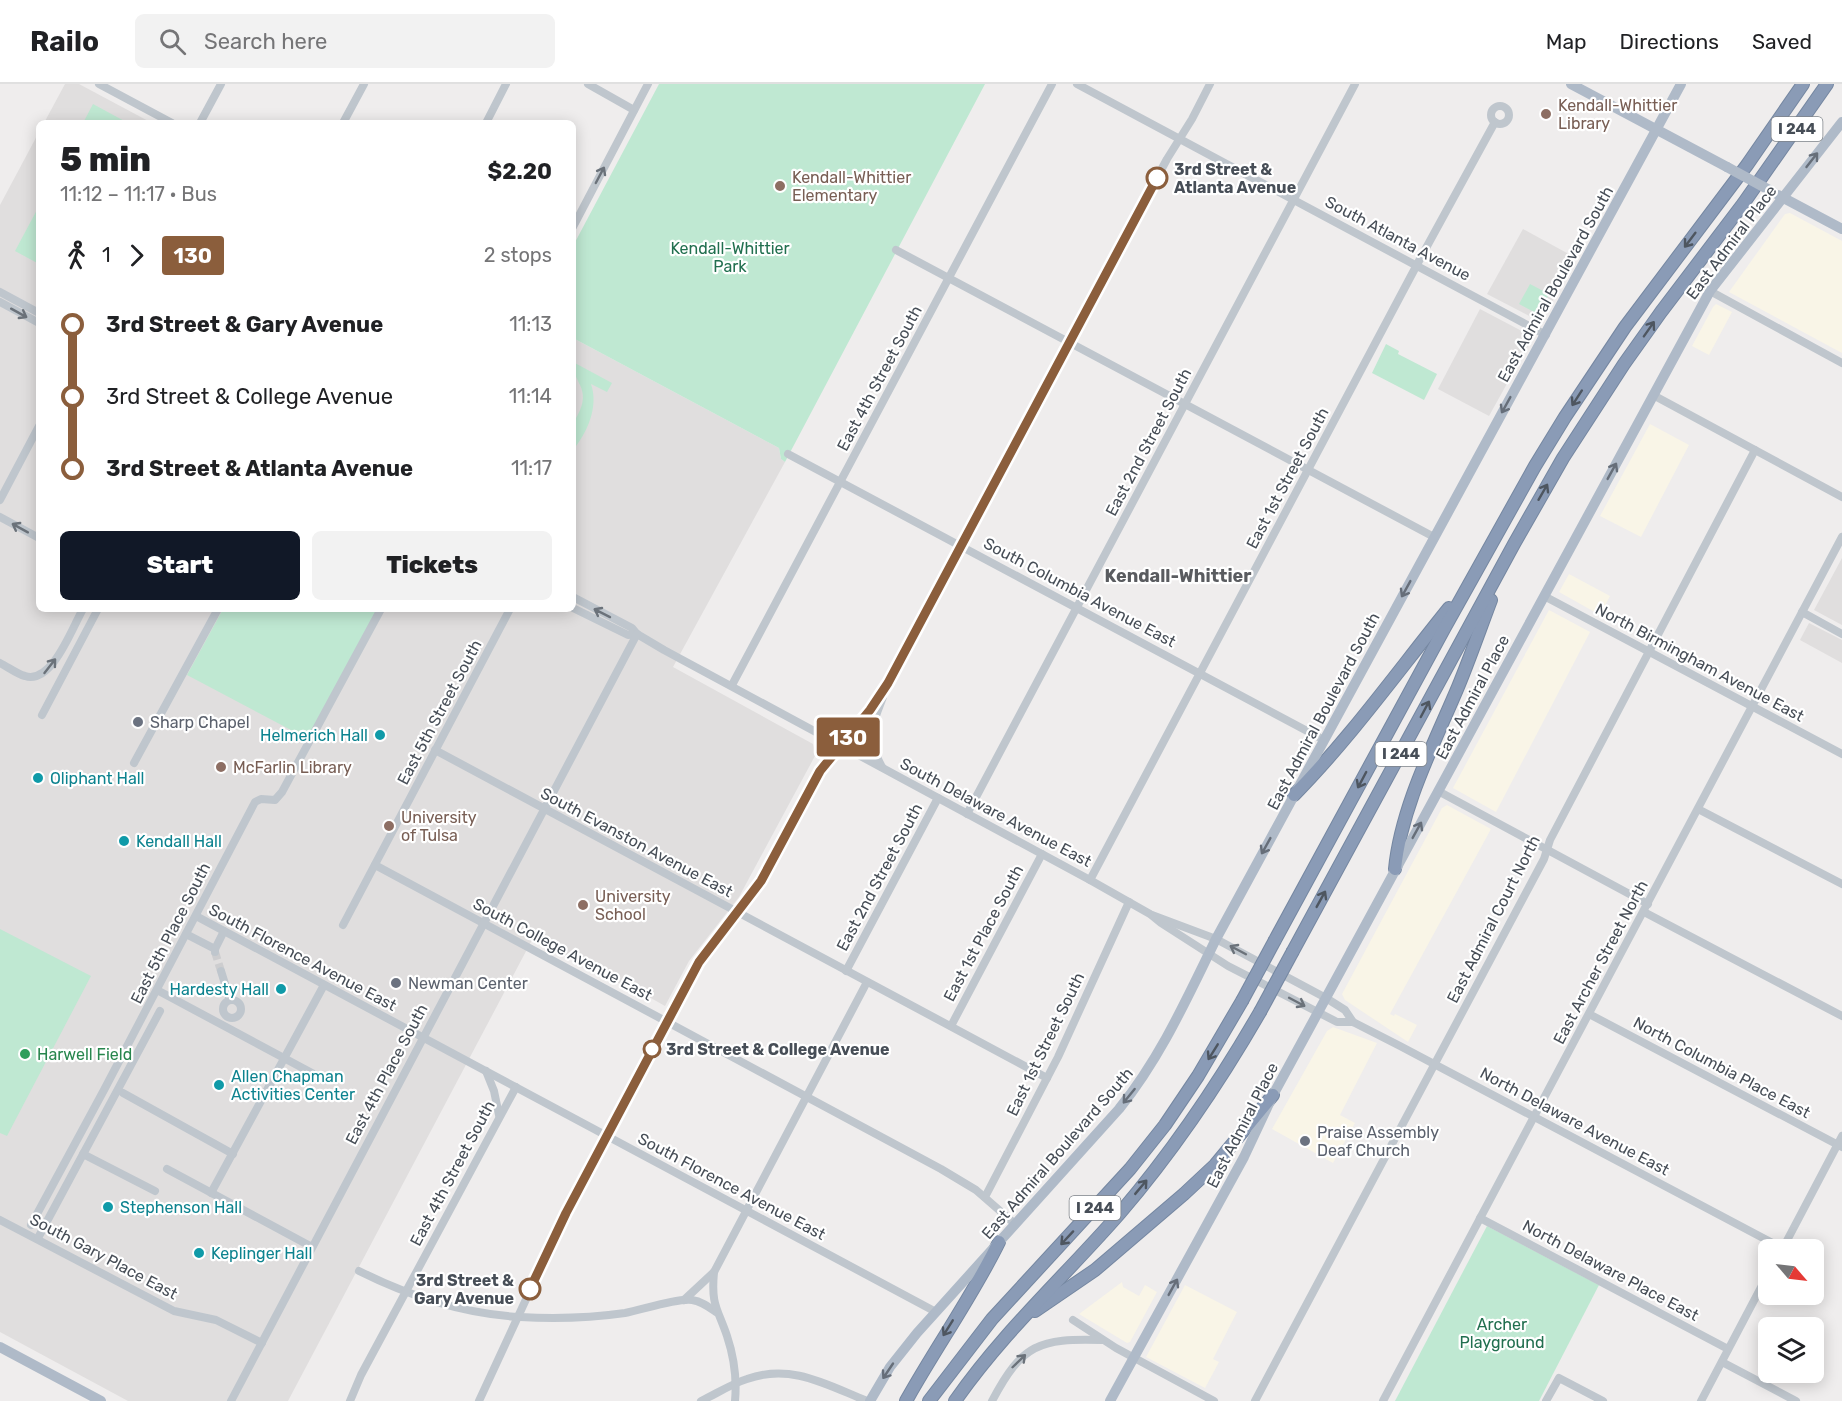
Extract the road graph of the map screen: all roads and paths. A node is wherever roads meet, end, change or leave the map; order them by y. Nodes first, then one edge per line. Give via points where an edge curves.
1 (99, 84) edge
2 (220, 84) edge
3 (364, 84) edge
4 (506, 84) edge
5 (588, 84) edge
6 (648, 84) edge
7 (1052, 84) edge
8 (1077, 84) edge
9 (1210, 84) edge
10 (1355, 84) edge
11 (1571, 84) edge
12 (1681, 84) edge
13 (1803, 84) edge
14 (1827, 84) edge
15 (634, 110) junction
16 (166, 120) edge
17 (202, 120) edge
18 (345, 120) edge
19 (488, 120) edge
20 (1495, 122) dead end
21 (1842, 122) edge
22 (1656, 129) junction
23 (1179, 139) junction
24 (1778, 195) junction
25 (1294, 199) junction
26 (576, 221) edge
27 (1842, 229) edge
28 (896, 250) dead end
29 (1416, 265) junction
30 (949, 278) junction
31 (1710, 291) junction
32 (0, 292) edge
33 (0, 302) edge
34 (36, 311) edge
35 (36, 321) edge
36 (1546, 335) junction
37 (1070, 342) junction
38 (1842, 363) edge
39 (1653, 395) junction
40 (1185, 404) junction
41 (36, 432) edge
42 (1755, 450) junction
43 (788, 454) dead end
44 (1308, 470) junction
45 (841, 482) junction
46 (1842, 496) edge
47 (0, 500) edge
48 (0, 517) edge
49 (36, 536) edge
50 (1434, 537) junction
51 (1842, 537) edge
52 (962, 546) junction
53 (1508, 556) junction
54 (1471, 582) junction
55 (1544, 596) junction
56 (576, 599) edge
57 (1077, 608) junction
58 (576, 609) edge
59 (81, 612) edge
60 (96, 612) edge
61 (216, 612) edge
62 (379, 612) edge
63 (508, 612) edge
64 (1802, 612) junction
65 (637, 634) junction
66 (1842, 634) edge
67 (1649, 652) junction
68 (0, 663) edge
69 (1199, 673) junction
70 (888, 683) junction
71 (732, 686) junction
72 (1752, 707) junction
73 (42, 715) dead end
74 (1324, 740) junction
75 (840, 745) junction
76 (435, 750) junction
77 (1842, 754) edge
78 (134, 763) dead end
79 (883, 768) junction
80 (1438, 791) junction
81 (1294, 795) junction
82 (938, 798) junction
83 (544, 808) junction
84 (1698, 809) junction
85 (967, 814) junction
86 (1547, 849) junction
87 (1042, 854) junction
88 (375, 865) junction
89 (1395, 869) junction
90 (1090, 880) junction
91 (1842, 884) edge
92 (1129, 902) junction
93 (1646, 908) junction
94 (738, 912) junction
95 (1150, 914) junction
96 (195, 916) junction
97 (483, 923) junction
98 (343, 925) dead end
99 (224, 932) junction
100 (186, 934) junction
101 (1216, 939) junction
102 (1208, 954) junction
103 (221, 971) tunnel mouth
104 (846, 971) junction
105 (867, 982) junction
106 (324, 985) junction
107 (157, 990) junction
108 (1326, 998) junction
109 (230, 1000) junction
110 (160, 1011) dead end
111 (1318, 1013) junction
112 (1589, 1014) junction
113 (1842, 1016) edge
114 (226, 1022) junction
115 (666, 1022) junction
116 (1353, 1022) junction
117 (951, 1026) junction
118 (422, 1038) junction
119 (284, 1059) junction
120 (1434, 1064) junction
121 (486, 1071) junction
122 (1047, 1078) junction
123 (325, 1080) dead end
124 (516, 1087) junction
125 (123, 1093) dead end
126 (1273, 1095) junction
127 (807, 1096) junction
128 (499, 1115) junction
129 (1534, 1117) junction
130 (606, 1136) junction
131 (1842, 1136) edge
132 (1840, 1146) edge
133 (83, 1154) junction
134 (232, 1154) junction
135 (167, 1169) dead end
136 (155, 1191) dead end
137 (211, 1193) junction
138 (985, 1197) junction
139 (747, 1210) junction
140 (1480, 1218) junction
141 (0, 1220) edge
142 (1015, 1224) junction
143 (30, 1225) dead end
144 (38, 1238) junction
145 (1763, 1239) edge
146 (1788, 1239) edge
147 (999, 1242) junction
148 (312, 1247) junction
149 (359, 1271) dead end
150 (714, 1272) junction
151 (406, 1292) junction
152 (1758, 1293) edge
153 (684, 1300) junction
154 (716, 1312) junction
155 (936, 1312) junction
156 (518, 1317) junction
157 (1073, 1320) dead end
158 (1017, 1324) junction
159 (1103, 1340) junction
160 (262, 1343) junction
161 (0, 1347) edge
162 (1728, 1349) junction
163 (1133, 1358) junction
164 (1722, 1362) junction
165 (736, 1384) junction
166 (101, 1401) edge
167 (231, 1401) edge
168 (350, 1401) edge
169 (478, 1401) edge
170 (701, 1401) edge
171 (735, 1401) edge
172 (869, 1401) edge
173 (906, 1401) edge
174 (929, 1401) edge
175 (956, 1401) edge
176 (992, 1401) edge
177 (1110, 1401) edge
178 (1214, 1401) edge
179 (1256, 1401) edge
180 (1383, 1401) edge
181 (1546, 1401) edge
182 (1603, 1401) edge
183 (1701, 1401) edge
184 (1796, 1401) edge

1 - 16 street
2 - 17 street
3 - 18 street
4 - 19 street
5 - 15 street
6 - 15 street
7 - 30 street, East 4th Street South
8 - 23 street, South Atlanta Avenue
9 - 23 street
10 - 25 street, East 2nd Street South
11 - 22 main road
12 - 22 main road, East Admiral Boulevard South
13 -> 54 highway, I 244 via 1588,381 1535,466
53 -> 14 highway, I 244 via 1563,458 1624,364
26 -> 15 street
20 - 29 street, East 1st Street South
24 -> 21 main road, East Admiral Place
22 - 24 main road, bridge
22 - 36 main road, East Admiral Boulevard South
23 - 25 street, South Atlanta Avenue
23 - 37 street
24 - 27 main road
24 - 31 main road, East Admiral Place
25 - 29 street, South Atlanta Avenue
25 - 40 street, East 2nd Street South
28 - 30 street
29 - 36 street, South Atlanta Avenue
29 - 44 street, East 1st Street South
30 - 37 street
30 - 45 street, East 4th Street South
31 - 38 street
31 - 39 main road, East Admiral Place
32 - 34 street
33 -> 35 street
36 -> 50 main road, East Admiral Boulevard South
37 - 40 street
37 - 52 street
39 - 42 street
55 -> 39 main road, East Admiral Place
40 - 44 street
40 - 57 street, East 2nd Street South
41 - 47 street
42 - 46 street
42 - 67 street, East Admiral Court North
43 - 45 street, South Columbia Avenue East
44 - 50 street
44 - 69 street, East 1st Street South
45 - 52 street, South Columbia Avenue East
45 - 71 street, East 4th Street South
49 -> 48 street
50 -> 74 main road, East Admiral Boulevard South
51 - 64 street, East Archer Street North
52 - 57 street, South Columbia Avenue East
52 - 70 street
53 - 89 highway via 1425,765 1398,844
158 -> 53 highway, I 244, bridge via 1119,1214 1201,1108 1260,1012
54 - 81 highway via 1376,703
54 -> 174 highway, I 244, bridge via 1198,1076 1130,1170 992,1319
55 - 67 street, North Birmingham Avenue East
55 - 80 main road, East Admiral Place
65 -> 56 street, South Delaware Avenue East
57 - 69 street, South Columbia Avenue East
57 - 85 street, East 2nd Street South
58 - 65 street, South Delaware Avenue East via 628,635
68 -> 59 street via 26,676 45,674
60 - 73 street
61 - 78 street
62 - 96 street, East 5th Place South via 282,792 275,800 255,802
63 - 76 street, East 5th Street South
64 - 66 street
64 - 72 street, East Archer Street North
65 - 71 street, South Delaware Avenue East
65 - 83 street, East 4th Place South
67 - 72 street, North Birmingham Avenue East
67 - 86 street, East Admiral Court North
69 - 74 street, South Columbia Avenue East
69 - 90 street, East 1st Street South
70 - 75 street
70 - 79 street via 872,725 873,751
71 - 75 street, South Delaware Avenue East
72 - 77 street, North Birmingham Avenue East
72 - 84 street, East Archer Street North
74 - 81 main road, East Admiral Boulevard South
75 - 79 street, South Delaware Avenue East
75 - 94 street via 820,771 761,881
76 - 83 street, South Evanston Avenue East
76 - 88 street, East 5th Street South
79 - 82 street, South Delaware Avenue East
80 - 86 street
89 -> 80 main road, East Admiral Place
81 -> 101 main road, East Admiral Boulevard South
82 - 85 street, South Delaware Avenue East
82 - 104 street, East 2nd Street South
83 - 94 street, South Evanston Avenue East
83 - 97 street, East 4th Place South
84 - 91 street
84 - 93 street, East Archer Street North
85 - 87 street, South Delaware Avenue East
86 - 93 street
86 - 120 street, East Admiral Court North
87 - 90 street, South Delaware Avenue East
87 - 117 street, East 1st Place South
88 - 97 street, South College Avenue East
88 - 98 street, East 5th Street South
89 - 108 main road, East Admiral Place
90 - 92 street, South Delaware Avenue East
92 - 95 street, South Delaware Avenue East
92 - 122 street, East 1st Street South
93 - 112 street, East Archer Street North
93 - 113 street
94 - 104 street, South Evanston Avenue East
94 - 115 street via 699,962
95 - 101 street, South Delaware Avenue East
95 - 102 street, South Delaware Avenue East
96 - 99 street, South Florence Avenue East
96 - 100 street, East 5th Place South
97 - 115 street, South College Avenue East
97 - 118 street, East 4th Place South
99 - 100 street via 215,951
99 - 106 street, South Florence Avenue East
100 - 107 street, East 5th Place South
101 - 102 main road, East Admiral Boulevard South
108 -> 101 street, North Delaware Avenue East
102 -> 111 street, North Delaware Avenue East
102 -> 142 main road, East Admiral Boulevard South via 1162,1047 1135,1089
103 - 109 street
104 - 105 street, South Evanston Avenue East
105 - 117 street, South Evanston Avenue East
105 - 127 street
106 - 118 street, South Florence Avenue East
106 - 119 street
107 - 114 street
107 - 143 street, East 5th Place South
108 - 111 main road, East Admiral Place
108 - 116 street, North Delaware Avenue East via 1345,1010
109 - 114 street via 222,1008
109 - 114 street via 241,1009 237,1017
110 - 133 street, East 5th Place South
111 - 116 street, North Delaware Avenue East via 1337,1022
111 - 126 main road, East Admiral Place
112 - 129 street, East Archer Street North
112 - 132 street, North Columbia Place East
114 - 119 street
115 - 127 street, South College Avenue East
115 - 130 street
116 - 120 street, North Delaware Avenue East
117 - 122 street, South Evanston Avenue East
118 - 121 street, South Florence Avenue East
118 - 148 street, East 4th Place South
119 - 123 street
119 - 134 street
120 - 129 street, North Delaware Avenue East
120 - 179 street, East Admiral Court North
121 - 124 street, South Florence Avenue East
121 - 128 street
122 - 138 street, East 1st Street South
124 - 128 street, East 4th Street South
124 - 130 street, South Florence Avenue East
125 - 134 street
126 - 158 highway via 1215,1165 1184,1194 1095,1270
163 -> 126 main road, East Admiral Place via 1251,1143
127 - 138 street, South College Avenue East
127 - 139 street
128 - 151 street, East 4th Street South
129 - 140 street, East Archer Street North
129 - 145 street, North Delaware Avenue East
130 - 139 street, South Florence Avenue East
130 - 156 street
131 - 132 street
132 - 146 street
133 - 136 street
133 - 144 street, East 5th Place South
134 - 137 street
135 - 137 street
137 - 148 street
138 - 142 street, South College Avenue East
139 - 150 street
139 - 155 street, South Florence Avenue East
140 - 162 street, North Delaware Place East
140 - 180 street, East Archer Street North
141 - 144 street, South Gary Place East
142 - 147 main road, East Admiral Boulevard South
144 - 160 street, South Gary Place East via 174,1311 216,1320
147 - 155 main road, East Admiral Boulevard South
147 -> 173 highway
148 - 160 street, East 4th Place South
149 - 151 street
150 - 153 street
150 - 154 street via 712,1297
151 - 156 street via 457,1307
151 - 168 street, East 4th Street South
152 - 162 street
153 - 154 street via 696,1301
153 - 156 street via 598,1316
154 - 165 street via 731,1349
155 -> 172 main road via 900,1353
156 - 169 street
157 - 159 street
158 - 175 highway, I 244
159 - 163 street
176 -> 159 street via 1024,1355 1062,1339
160 - 167 street, East 4th Place South
161 - 166 main road
162 - 164 street
163 - 177 main road, East Admiral Place
163 - 178 street
164 - 183 street
164 - 184 street
165 - 170 street
165 - 171 street
165 - 172 street via 773,1373 793,1374
181 - 182 street via 1559,1378

